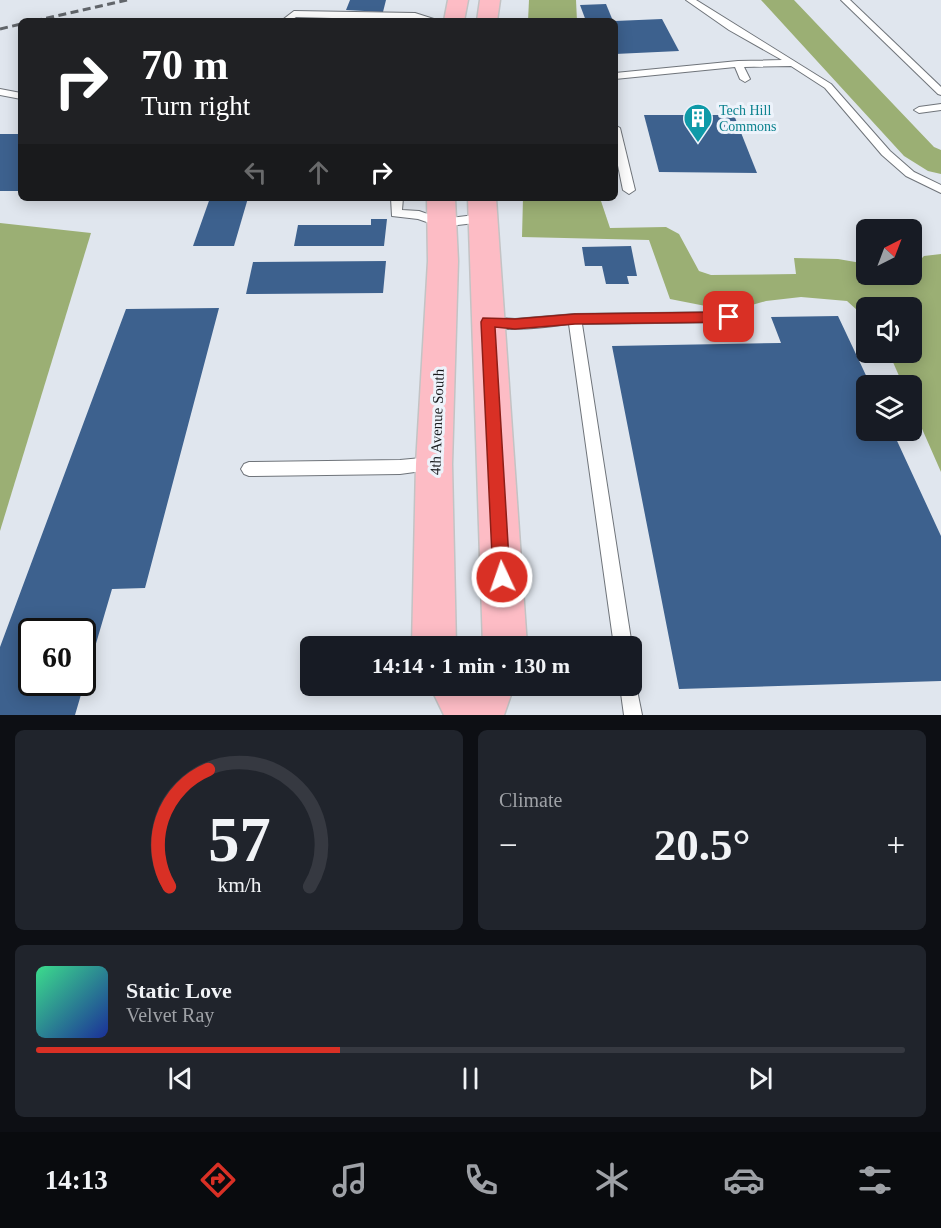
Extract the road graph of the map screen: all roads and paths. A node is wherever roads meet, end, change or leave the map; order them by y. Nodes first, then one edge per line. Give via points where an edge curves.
1 (458, 0) edge
2 (489, 0) edge
3 (690, 0) edge
4 (845, 0) edge
5 (289, 18) edge
6 (391, 18) edge
7 (455, 18) edge
8 (487, 18) edge
9 (793, 63) junction
10 (738, 64) junction
11 (618, 76) edge
12 (745, 79) dead end
13 (0, 92) edge
14 (941, 92) edge
15 (18, 95) edge
16 (941, 107) edge
17 (919, 110) dead end
18 (618, 141) edge
19 (941, 189) edge
20 (629, 190) dead end
21 (398, 201) edge
22 (483, 208) edge
23 (441, 210) edge
24 (729, 317) dead end
25 (575, 319) junction
26 (488, 322) junction
27 (434, 464) junction
28 (249, 469) dead end
29 (434, 636) edge
30 (505, 636) edge
31 (622, 636) edge
32 (458, 696) edge
33 (488, 696) edge
34 (630, 696) edge
35 (469, 715) edge
36 (481, 715) edge
37 (633, 715) edge

1 - 7 main road
2 - 8 main road
3 - 9 lane
4 - 14 lane
5 - 6 lane via 294,14
9 - 10 lane
9 - 19 lane via 828,86 886,153 910,174
10 - 11 lane
10 - 12 lane
13 - 15 lane
16 - 17 lane
18 - 20 lane
21 - 23 lane via 396,213 419,215
22 - 23 lane
22 - 26 main road
23 - 27 main road, 4th Avenue South via 443,261
24 - 25 lane
25 - 26 lane
25 - 31 lane
26 - 30 main road
27 - 28 lane
27 - 29 main road, 4th Avenue South
32 - 35 main road
33 - 36 main road
34 - 37 lane

